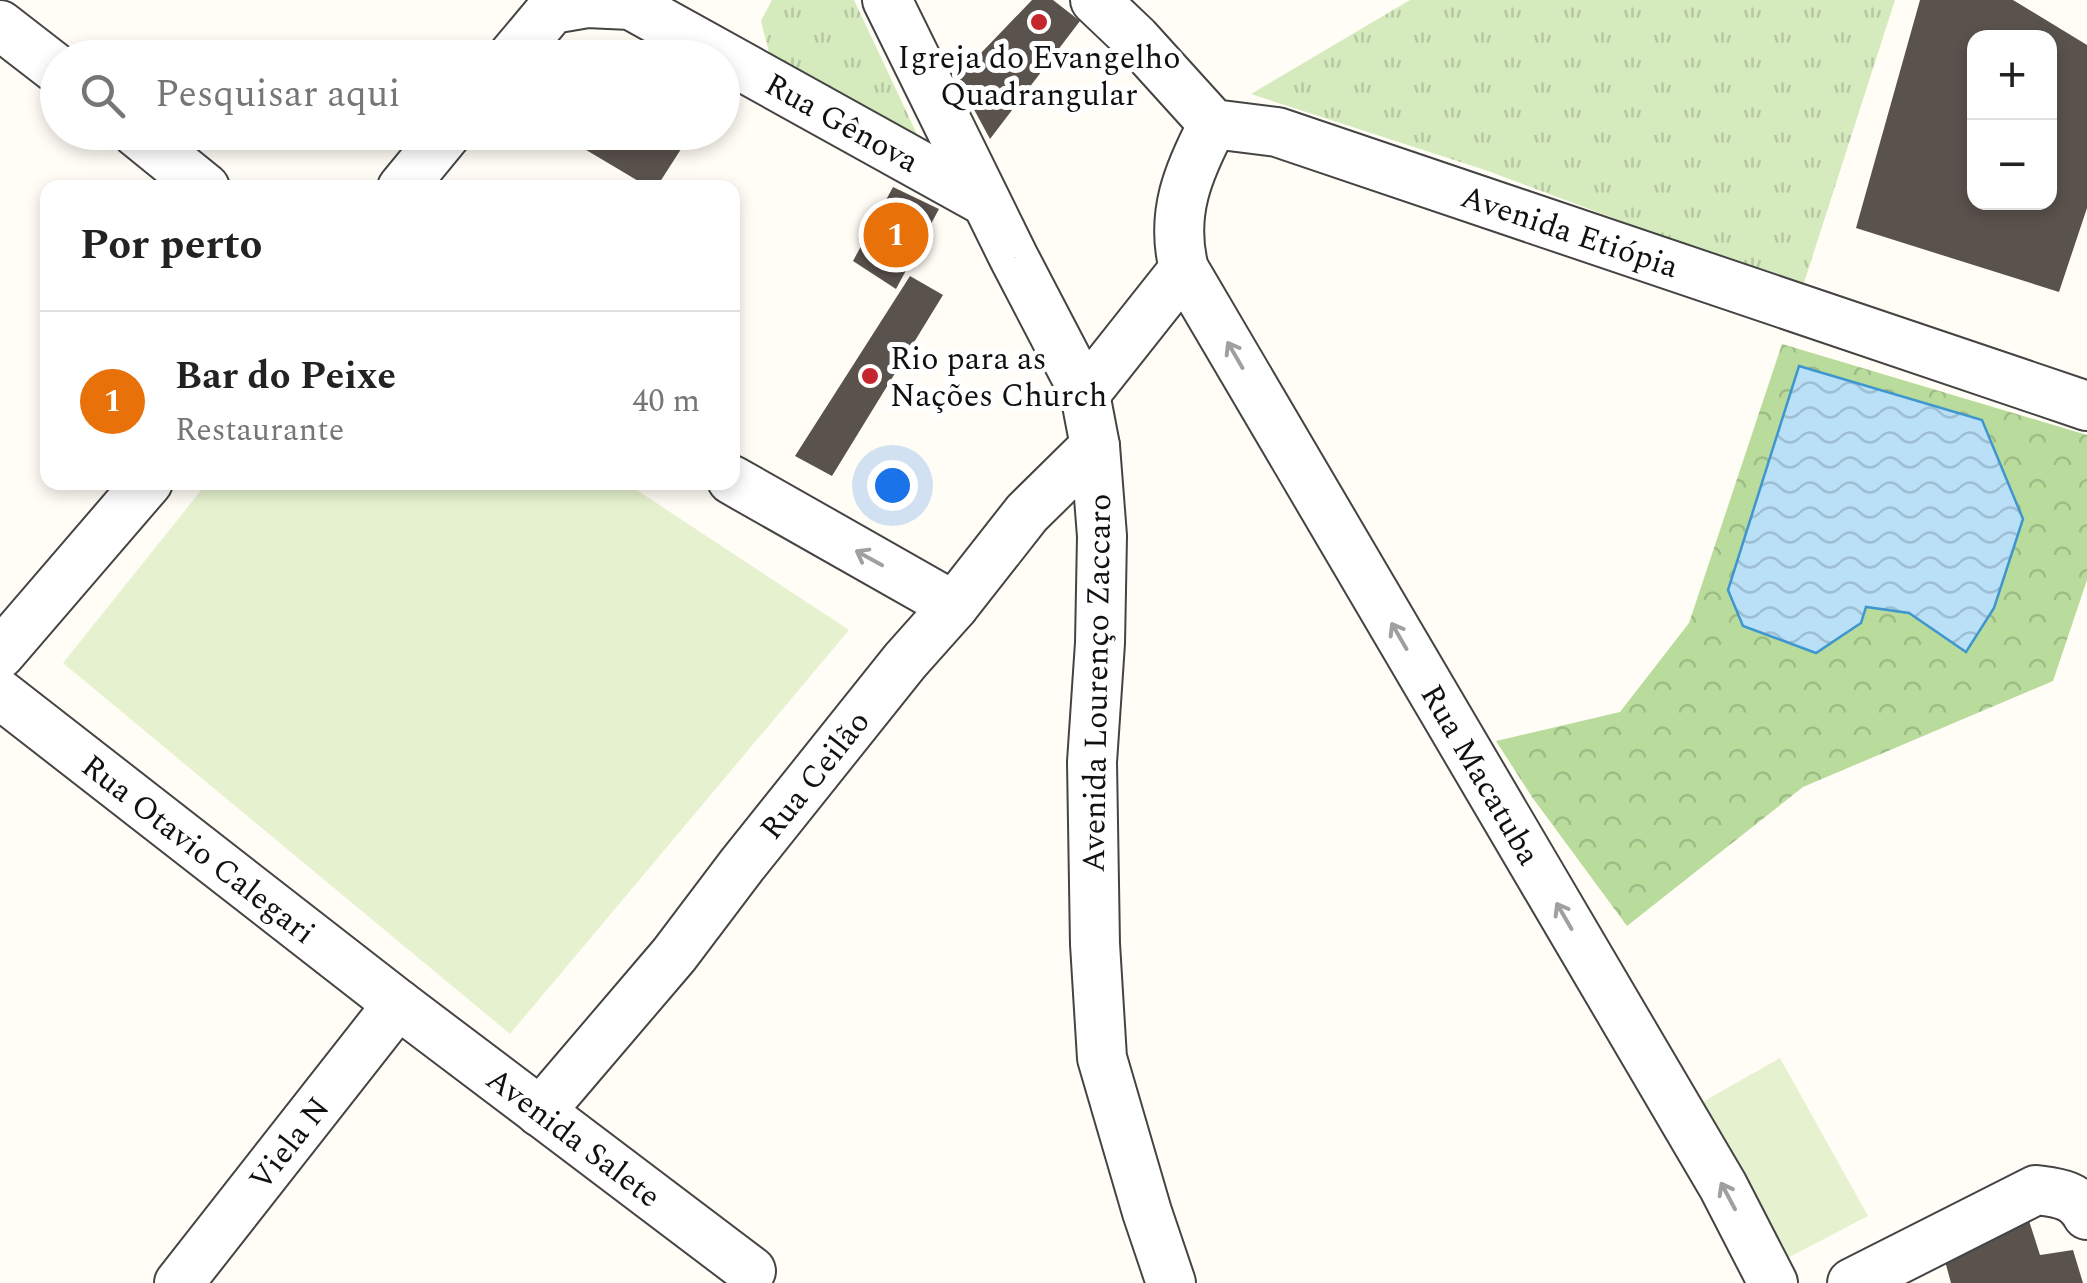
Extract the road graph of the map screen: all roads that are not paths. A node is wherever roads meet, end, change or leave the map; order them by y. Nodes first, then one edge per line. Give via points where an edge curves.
1 (887, 0) edge
2 (1095, 0) edge
3 (0, 24) edge
4 (526, 40) edge
5 (693, 40) edge
6 (40, 56) edge
7 (740, 66) edge
8 (1214, 124) junction
9 (158, 150) edge
10 (433, 150) edge
11 (195, 180) edge
12 (409, 180) edge
13 (986, 202) junction
14 (1184, 269) junction
15 (1086, 394) junction
16 (2087, 406) edge
17 (1095, 446) junction
18 (740, 485) edge
19 (141, 490) edge
20 (954, 606) junction
21 (0, 654) edge
22 (0, 694) edge
23 (398, 1004) junction
24 (540, 1112) junction
25 (2084, 1209) edge
26 (751, 1270) dead end
27 (178, 1283) edge
28 (1172, 1283) edge
29 (1773, 1283) edge
30 (1852, 1283) edge

1 - 13 street, Avenida Lourenço Zaccaro
2 - 8 street
3 - 6 street
4 - 5 street, Rua Gênova via 552,8 587,3 631,6
7 - 13 street, Rua Gênova
8 - 14 street via 1192,164 1182,204 1178,245
8 - 16 street, Avenida Etiópia via 1277,132
9 - 11 street
10 - 12 street
13 - 15 street, Avenida Lourenço Zaccaro
14 - 15 street
29 -> 14 street, Rua Macatuba via 1723,1186
15 - 17 street, Avenida Lourenço Zaccaro
17 - 20 street, Rua Ceilão via 1027,513
17 - 28 street, Avenida Lourenço Zaccaro via 1102,536 1092,762 1102,1058
20 -> 18 street
19 - 21 street
20 - 24 street, Rua Ceilão
22 - 23 street, Rua Otavio Calegari
23 - 24 street, Avenida Salete
23 - 27 street, Viela N
24 - 26 street, Avenida Salete
25 - 30 street via 2064,1194 2036,1190

